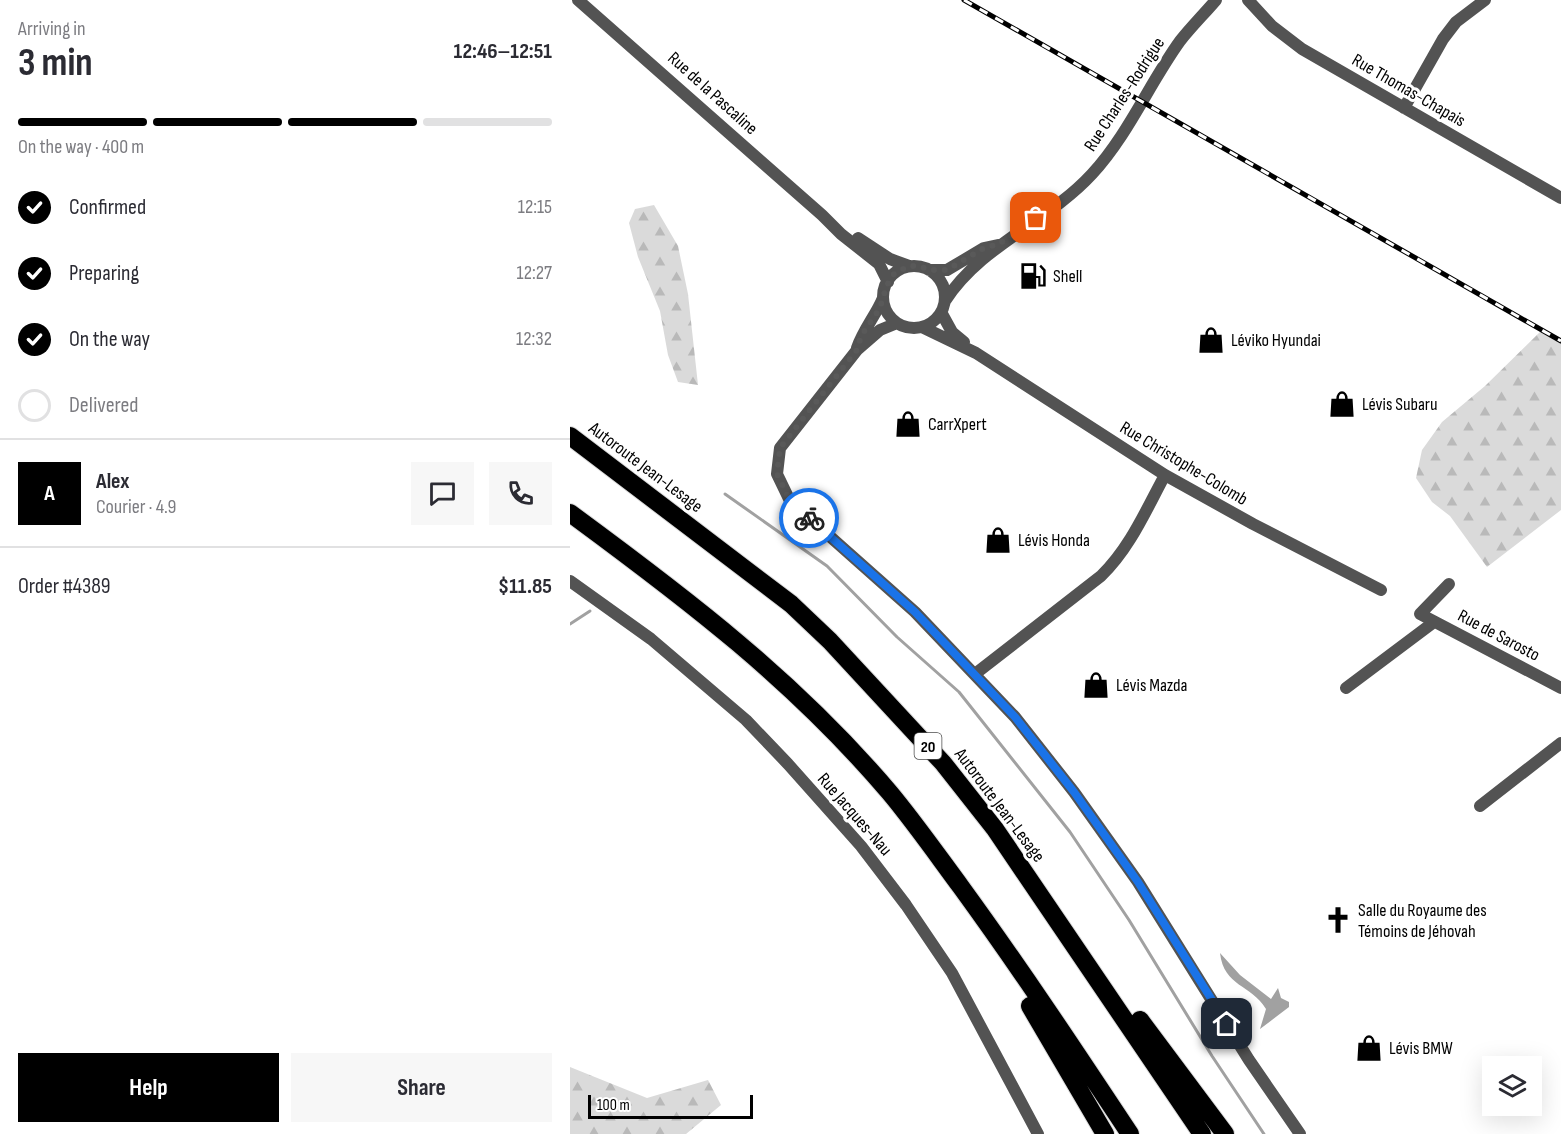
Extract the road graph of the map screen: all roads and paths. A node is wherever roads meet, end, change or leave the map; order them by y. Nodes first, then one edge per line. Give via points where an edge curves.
1 (578, 0) edge
2 (1216, 0) edge
3 (1248, 0) edge
4 (1485, 0) edge
5 (1404, 108) junction
6 (1561, 198) edge
7 (822, 215) junction
8 (999, 244) junction
9 (909, 266) junction
10 (929, 270) junction
11 (888, 282) junction
12 (884, 297) junction
13 (943, 306) junction
14 (897, 322) junction
15 (922, 327) junction
16 (857, 350) junction
17 (976, 353) junction
18 (570, 436) edge
19 (1165, 475) junction
20 (570, 513) edge
21 (570, 581) edge
22 (1449, 584) dead end
23 (1381, 590) dead end
24 (1434, 622) junction
25 (975, 674) junction
26 (1346, 688) dead end
27 (1561, 688) edge
28 (1561, 743) edge
29 (1480, 806) dead end
30 (995, 829) junction
31 (974, 905) junction
32 (1038, 1134) edge
33 (1106, 1134) edge
34 (1130, 1134) edge
35 (1202, 1134) edge
36 (1225, 1134) edge
37 (1300, 1134) edge

1 - 7 street, Rue de la Pascaline
2 - 8 street, Rue Charles-Rodrigue via 1180,41 1112,150 1092,173 1074,192
3 - 5 street, Rue Thomas-Chapais via 1302,50
4 - 5 street via 1456,22 1443,39
5 - 6 street, Rue Thomas-Chapais
7 - 9 street, Rue de la Pascaline via 890,259
7 - 11 street, Rue de la Pascaline via 879,264
8 - 10 street, Rue Charles-Rodrigue via 984,248 947,270
8 - 13 street, Rue Charles-Rodrigue via 963,276
9 - 10 street
9 - 11 street
10 - 13 street via 942,282
11 - 12 street
12 - 14 street via 886,310
12 - 16 street
13 - 15 street via 934,321
13 - 17 street, Rue Christophe-Colomb via 952,332
14 - 15 street
14 - 16 street via 880,330
15 - 17 street, Rue Christophe-Colomb
16 - 25 street via 780,448 777,474 790,501 915,612
17 - 19 street, Rue Christophe-Colomb
18 - 30 highway, Autoroute Jean-Lesage / 20 via 791,604 943,763
19 - 23 street, Rue Christophe-Colomb
19 - 25 street via 1125,547 1101,576
20 - 31 highway via 718,624 799,697 889,793
21 - 32 street, Rue Jacques-Nau via 651,639 746,720 861,846 952,973
22 - 24 street, Rue de Sarosto via 1420,614
24 - 26 street
24 - 27 street, Rue de Sarosto
25 - 37 street via 1015,717 1074,792 1138,882
28 - 29 street
30 - 35 highway, Autoroute Jean-Lesage / 20
30 - 36 highway via 1027,864
31 - 33 highway
31 - 34 highway

